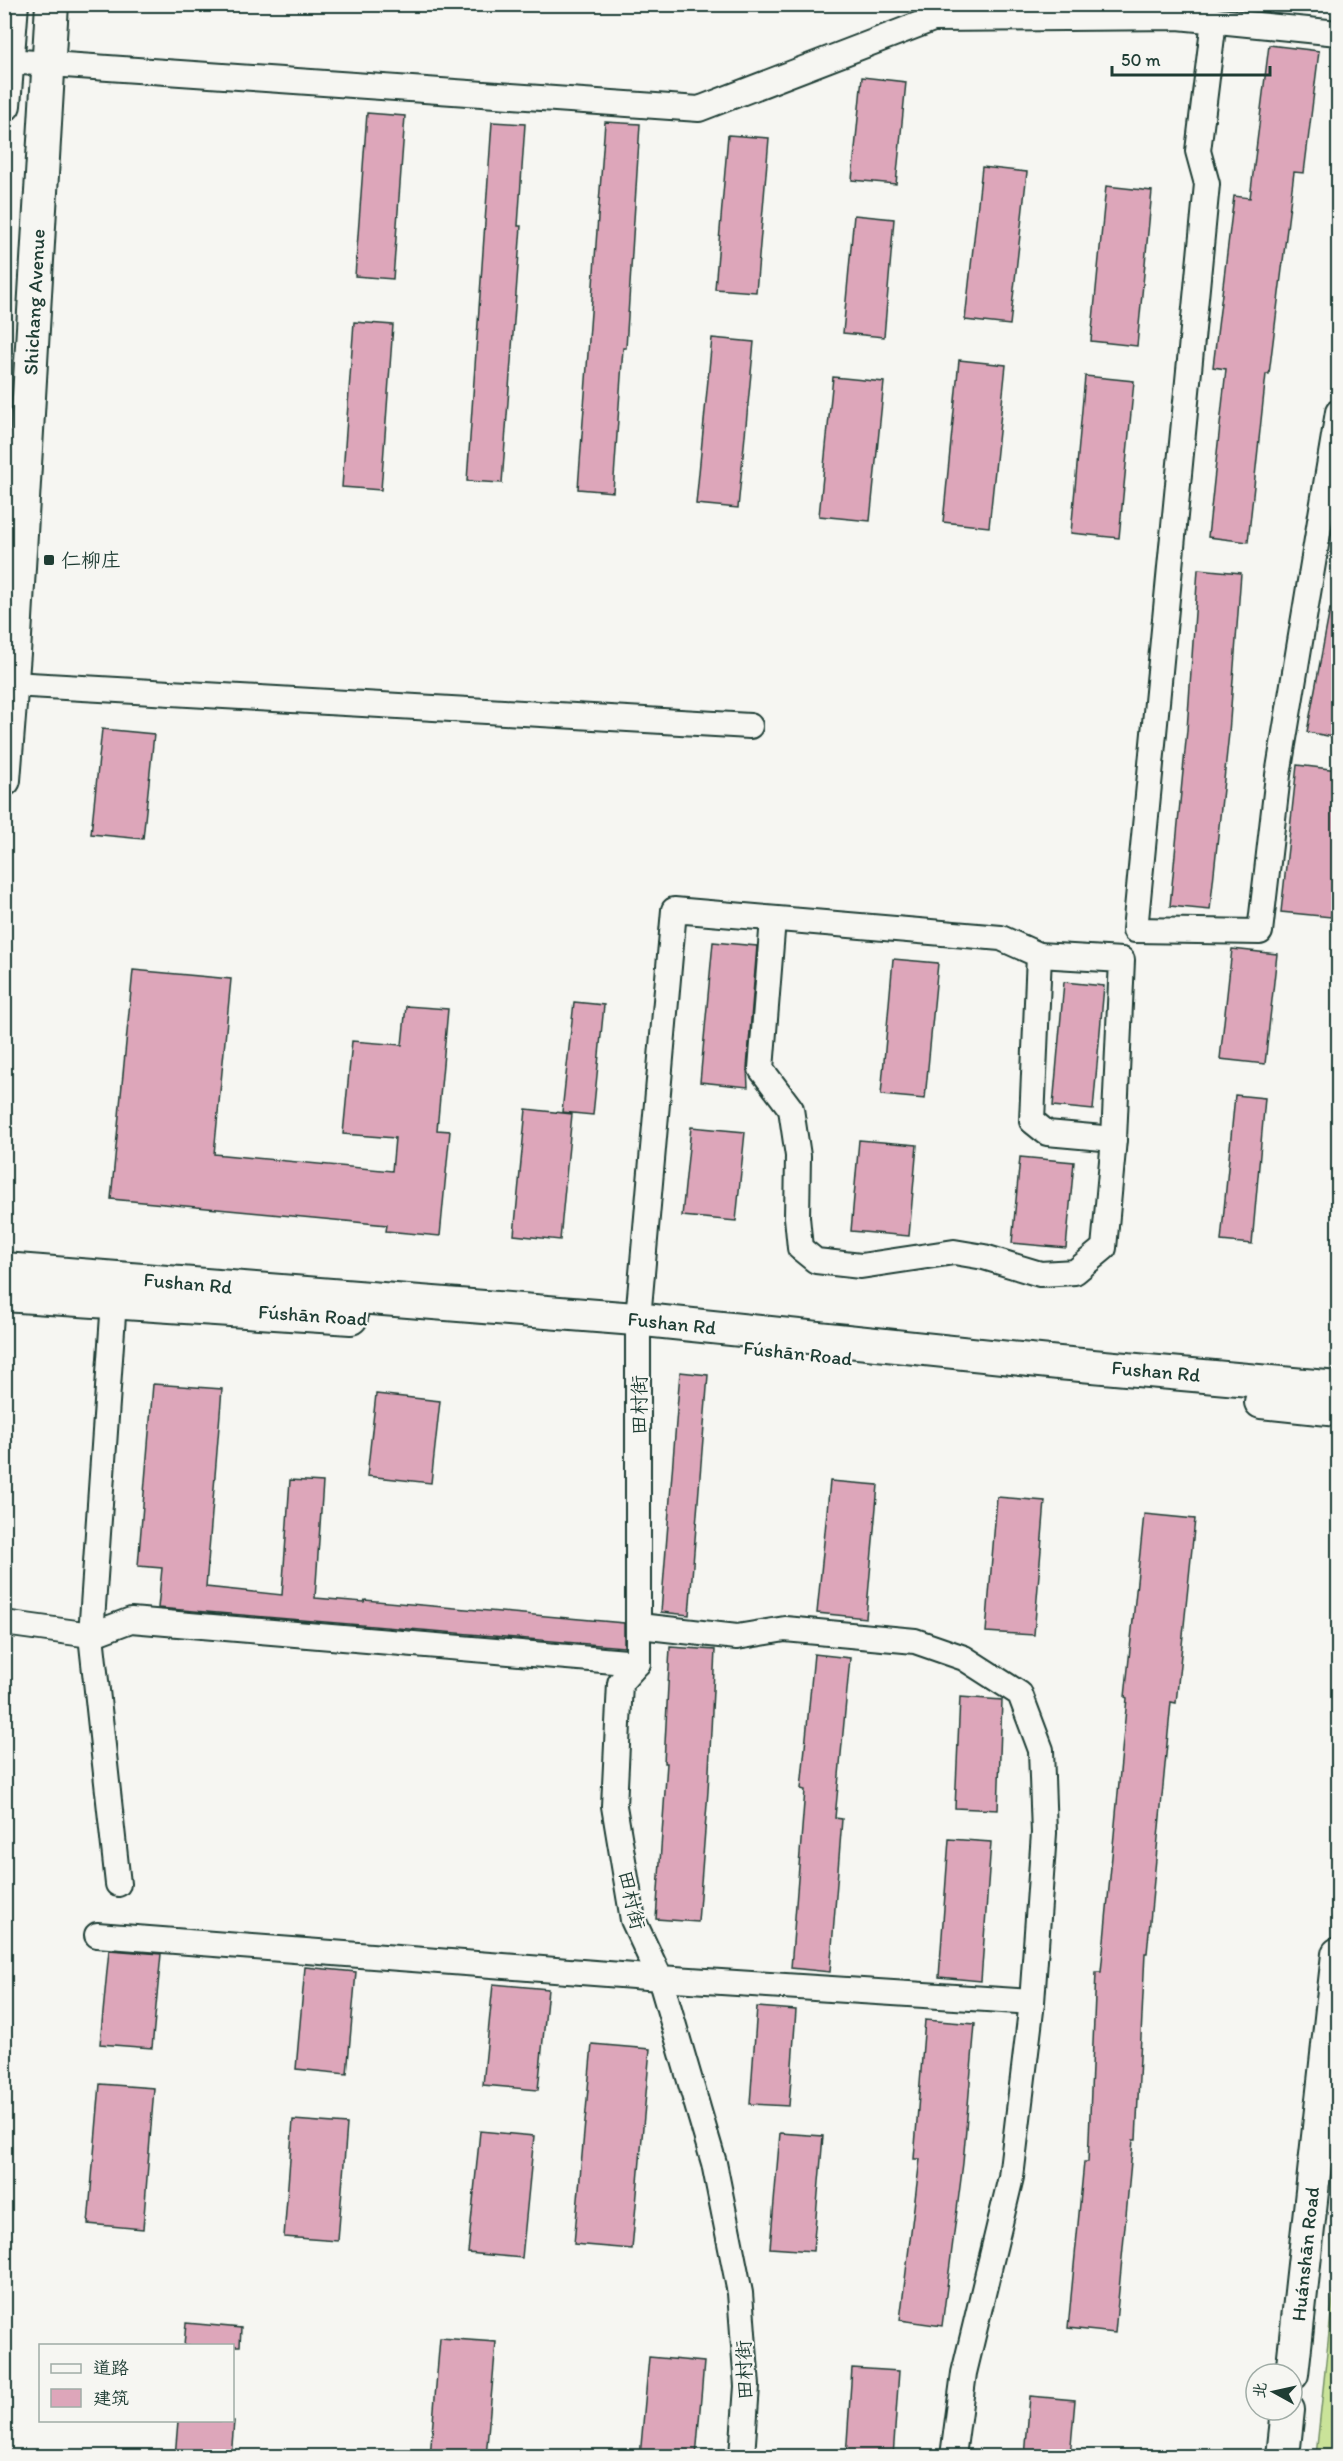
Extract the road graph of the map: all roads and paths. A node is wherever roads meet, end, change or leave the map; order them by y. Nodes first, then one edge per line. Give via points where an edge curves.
1 (12, 4) edge
2 (52, 4) edge
3 (1214, 20) junction
4 (1338, 33) edge
5 (7, 61) junction
6 (48, 64) junction
7 (4, 105) edge
8 (1338, 412) edge
9 (12, 684) junction
10 (750, 726) dead end
11 (4, 780) edge
12 (773, 919) junction
13 (1039, 955) junction
14 (1114, 1139) junction
15 (4, 1269) edge
16 (115, 1290) junction
17 (4, 1295) edge
18 (639, 1328) junction
19 (1338, 1388) edge
20 (1338, 1410) edge
21 (4, 1623) edge
22 (640, 1626) junction
23 (91, 1635) junction
24 (638, 1663) junction
25 (118, 1884) dead end
26 (97, 1935) dead end
27 (1338, 1954) edge
28 (660, 1978) junction
29 (1032, 2002) junction
30 (1293, 2362) edge
31 (1287, 2422) edge
32 (742, 2457) edge
33 (953, 2457) edge
34 (1283, 2457) edge

1 - 5 main road
2 - 6 main road, Shichang Avenue
3 - 4 street
3 - 6 street via 933,18 699,109
3 - 8 street via 1198,152 1207,184 1135,930 1260,932 1278,775
5 - 6 street
5 - 7 main road
6 - 9 main road, Shichang Avenue
9 - 10 street
9 - 11 main road, Shichang Avenue
12 - 13 street via 1001,938
12 - 14 street via 760,1069 791,1109 798,1156 800,1248 816,1260 861,1266 954,1252 1040,1274 1075,1272 1104,1248
12 - 18 street, 田村街 via 674,910
13 - 14 street via 1032,1121 1047,1133
13 - 14 street via 1122,960
15 - 16 main road, Fushan Rd
16 - 17 main road
16 - 18 main road, Fushan Rd
16 - 23 street
18 - 19 main road, Fushan Rd
18 - 20 main road, Fúshān Road
18 - 22 street, 田村街
21 - 23 street
22 - 24 street, 田村街
22 - 29 street via 737,1637 785,1629 915,1641 964,1658 1020,1694 1041,1750 1044,1821
23 - 24 street via 131,1620
23 - 25 street
24 - 28 street, 田村街 via 620,1683 614,1806 633,1920
26 - 28 street
27 - 30 main road, Huánshān Road
28 - 29 street
28 - 32 street, 田村街 via 714,2163 741,2294 747,2386
29 - 33 street via 1011,2177 964,2373
31 - 34 main road

